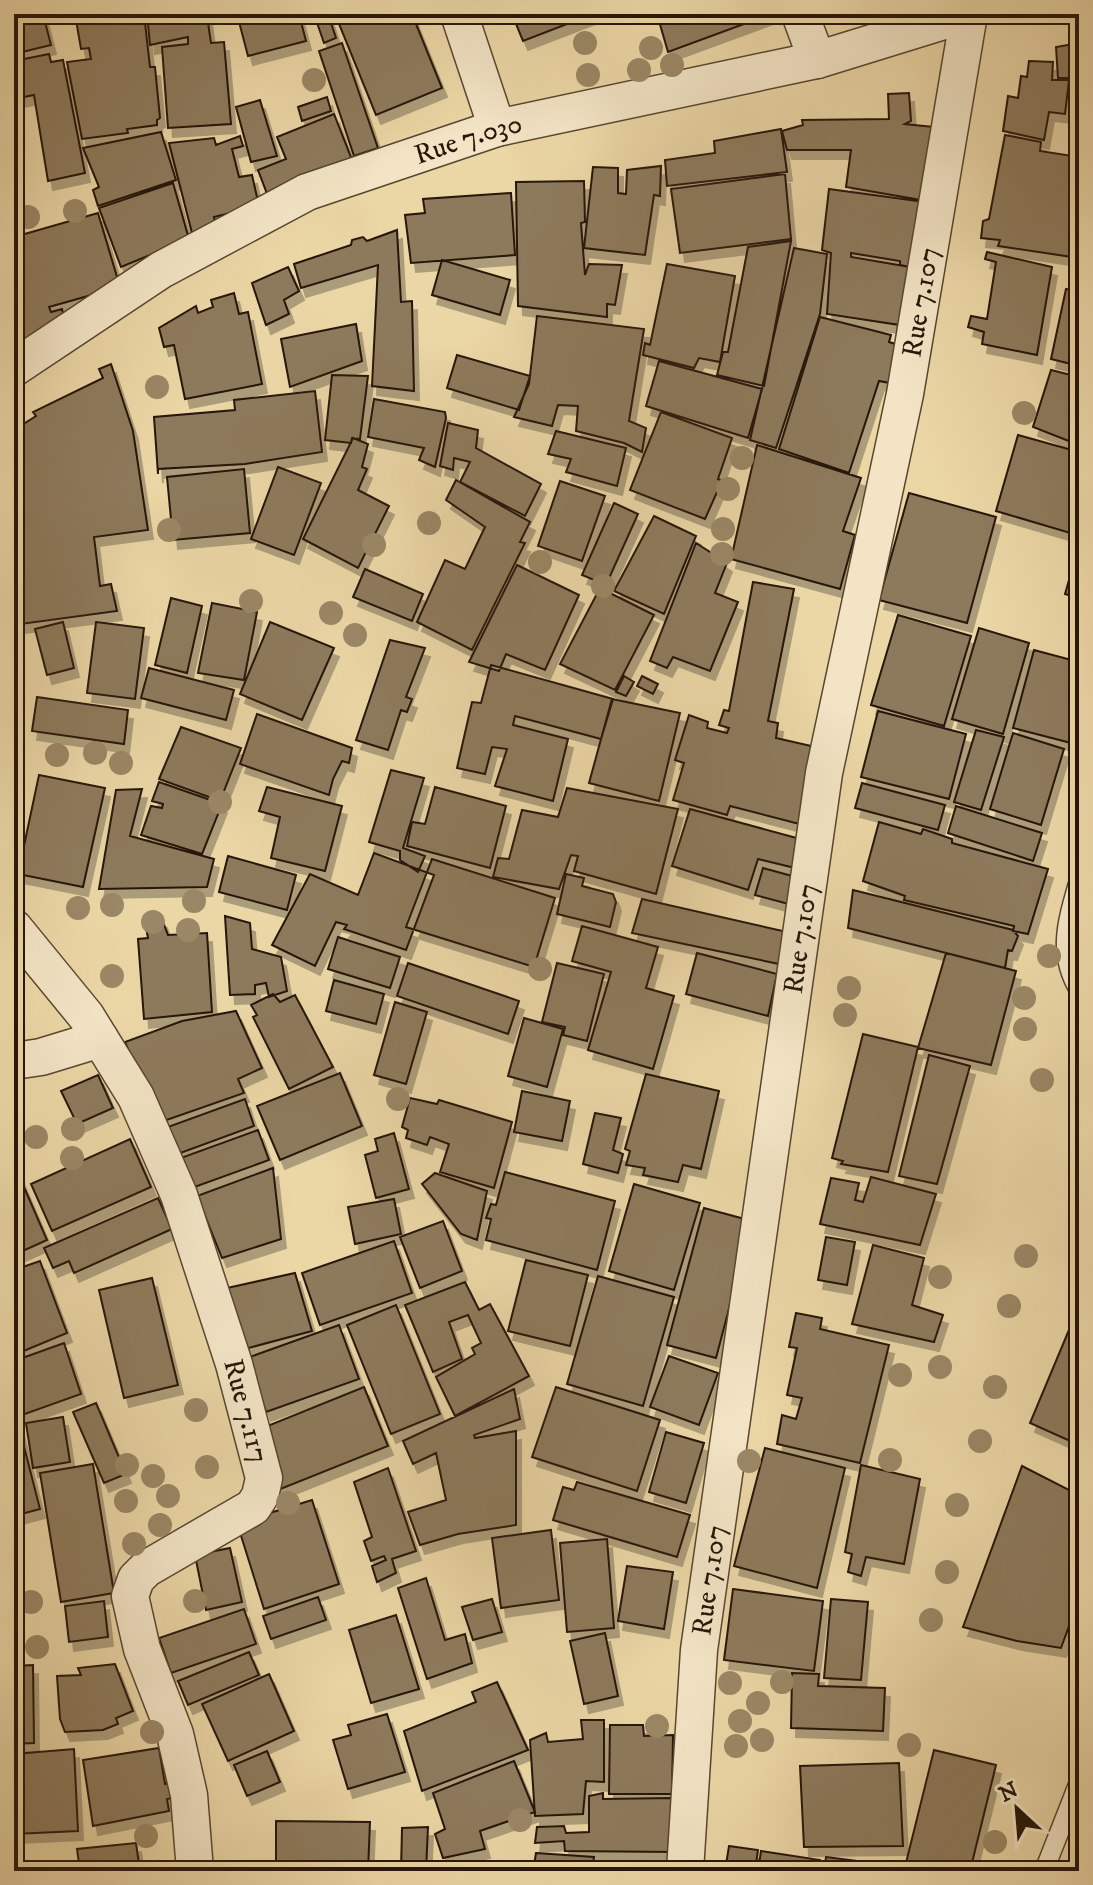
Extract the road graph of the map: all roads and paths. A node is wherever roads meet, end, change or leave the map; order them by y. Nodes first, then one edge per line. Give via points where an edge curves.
1 (459, 14) edge
2 (800, 14) edge
3 (968, 14) edge
4 (817, 60) junction
5 (497, 128) junction
6 (14, 368) edge
7 (1079, 880) edge
8 (14, 928) edge
9 (1079, 990) edge
10 (100, 1039) junction
11 (14, 1061) edge
12 (1079, 1782) edge
13 (195, 1871) edge
14 (685, 1871) edge
15 (1044, 1871) edge

1 - 5 street
2 - 4 street
3 - 4 street, Rue 7.030
3 - 14 street, Rue 7.107 via 905,394 824,773 699,1650
4 - 5 street, Rue 7.030
5 - 6 street, Rue 7.030 via 307,192 161,270
7 - 9 lane via 1065,928 1069,973
8 - 10 street, Rue 7.117
10 - 11 street
10 - 13 street, Rue 7.117 via 136,1097 179,1195 234,1364 264,1478 253,1507 146,1569 130,1596 142,1649 175,1734 189,1795
12 - 15 lane

